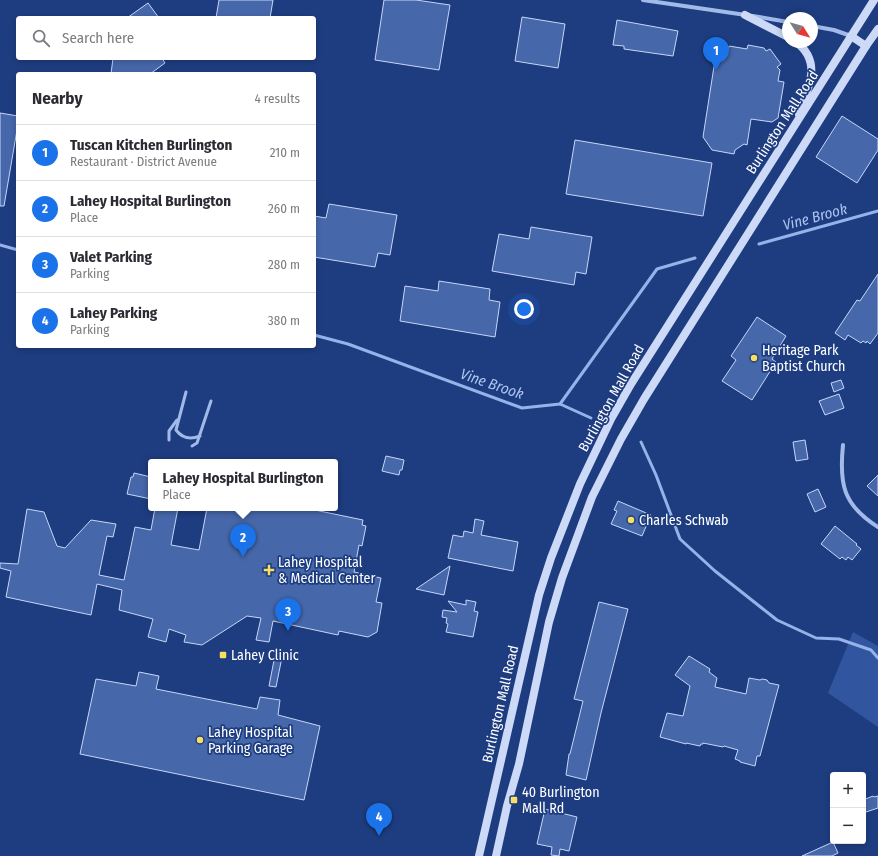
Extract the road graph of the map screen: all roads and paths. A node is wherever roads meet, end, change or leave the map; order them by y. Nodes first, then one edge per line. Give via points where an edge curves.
1 (643, 0) edge
2 (874, 0) edge
3 (745, 15) junction
4 (782, 21) edge
5 (818, 27) edge
6 (878, 29) edge
7 (782, 33) edge
8 (851, 36) junction
9 (866, 46) junction
10 (802, 48) edge
11 (794, 128) junction
12 (186, 392) dead end
13 (211, 401) dead end
14 (178, 419) junction
15 (200, 436) junction
16 (170, 440) dead end
17 (843, 445) dead end
18 (192, 446) dead end
19 (878, 527) edge
20 (478, 856) edge
21 (496, 856) edge

1 - 3 street
2 - 8 main road, Burlington Mall Road
3 - 4 street
3 - 7 main road
5 - 8 street
6 - 9 main road, Burlington Mall Road
8 - 9 main road
8 - 11 main road, Burlington Mall Road
9 - 21 main road, Burlington Mall Road via 644,399 592,497 570,555 550,622
10 - 11 main road via 809,57 812,71
11 - 20 main road, Burlington Mall Road via 631,384 580,484 563,524 539,595
12 - 14 lane
13 - 15 lane
14 - 15 lane via 176,430 180,436 194,439
14 - 16 lane via 169,431
15 - 18 lane
17 - 19 street via 841,476 845,493 856,510

